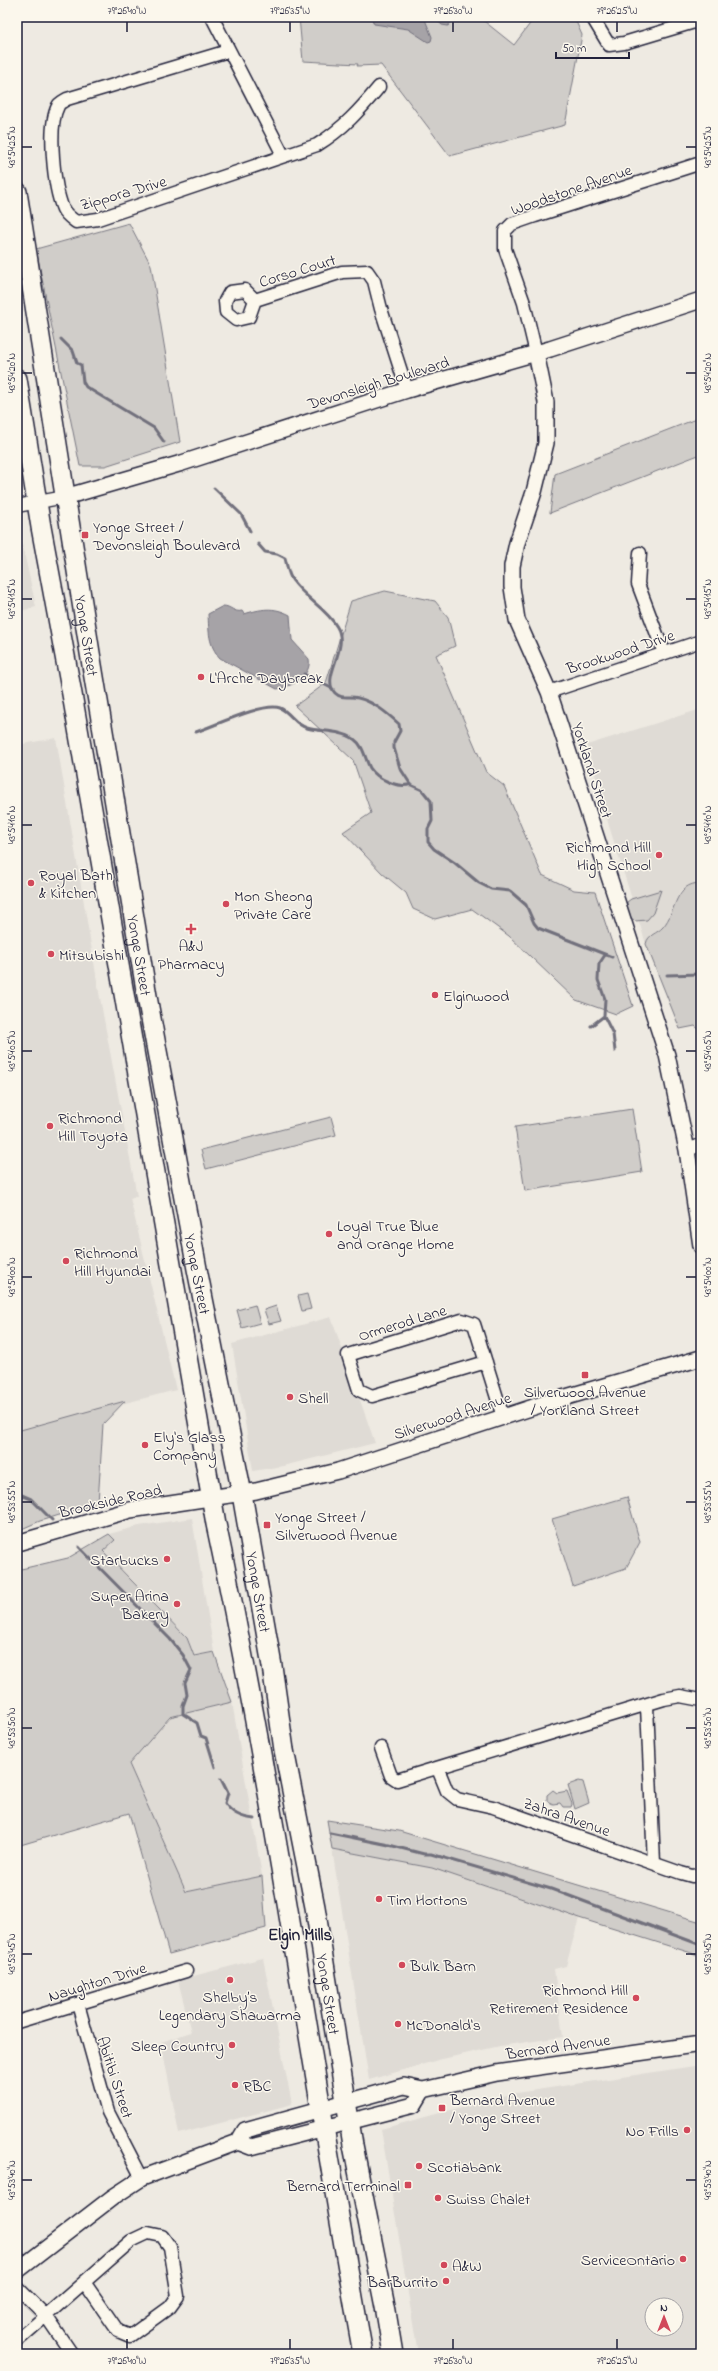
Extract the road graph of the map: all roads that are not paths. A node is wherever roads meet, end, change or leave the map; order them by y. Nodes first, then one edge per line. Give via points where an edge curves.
1 (212, 17) edge
2 (592, 17) edge
3 (701, 20) edge
4 (228, 51) junction
5 (379, 86) dead end
6 (283, 155) junction
7 (701, 163) edge
8 (17, 192) edge
9 (255, 300) dead end
10 (701, 300) edge
11 (536, 353) junction
12 (17, 379) edge
13 (407, 390) junction
14 (65, 497) junction
15 (38, 502) junction
16 (17, 506) edge
17 (640, 553) dead end
18 (701, 642) edge
19 (664, 653) junction
20 (549, 692) junction
21 (694, 1147) edge
22 (701, 1246) edge
23 (701, 1358) edge
24 (486, 1362) junction
25 (503, 1417) junction
26 (242, 1494) junction
27 (212, 1499) junction
28 (17, 1543) edge
29 (701, 1700) edge
30 (647, 1706) junction
31 (382, 1748) dead end
32 (438, 1769) junction
33 (654, 1863) junction
34 (701, 1875) edge
35 (186, 1971) dead end
36 (78, 2004) junction
37 (17, 2022) edge
38 (700, 2043) edge
39 (422, 2090) junction
40 (347, 2101) junction
41 (320, 2108) junction
42 (349, 2120) junction
43 (323, 2127) junction
44 (238, 2142) junction
45 (142, 2178) junction
46 (17, 2271) edge
47 (84, 2282) junction
48 (17, 2287) edge
49 (46, 2316) junction
50 (17, 2341) edge
51 (72, 2354) edge
52 (363, 2354) edge
53 (393, 2354) edge

1 - 4 street
2 - 3 street via 609,45 624,43
4 - 6 street
4 - 6 street, Zippora Drive via 67,99 58,104 53,118 54,151 57,188 64,211 76,222 98,219
5 - 6 street, Zippora Drive via 339,131 317,145
7 - 11 street, Woodstone Avenue via 535,216 512,224 505,231 505,248 524,303
8 - 14 main road, Yonge Street
9 - 13 street, Corso Court via 342,272 367,271 374,281 380,309
10 - 11 street, Devonsleigh Boulevard
11 - 13 street, Devonsleigh Boulevard
11 - 20 street, Yorkland Street via 546,402 546,443 534,492 517,543 512,566 512,587 517,620
12 - 15 main road, Yonge Street
13 - 14 street, Devonsleigh Boulevard via 182,463
14 - 15 street
14 - 26 main road, Yonge Street via 147,996
15 - 16 street
15 - 27 main road, Yonge Street
17 - 19 street via 638,584
18 - 19 street, Brookwood Drive
19 - 20 street, Brookwood Drive
20 - 21 street, Yorkland Street via 667,1055
21 - 22 street, Yorkland Street
23 - 25 street, Silverwood Avenue
24 - 24 street, Ormerod Lane via 474,1324 465,1320 348,1355 359,1390 372,1396
24 - 25 street, Ormerod Lane
25 - 26 street, Silverwood Avenue via 372,1462
26 - 27 street, Silverwood Avenue
26 - 40 main road, Yonge Street via 284,1750 315,1907
27 - 28 street, Brookside Road via 130,1510
27 - 41 main road, Yonge Street via 279,1856
29 - 30 street via 680,1696
30 - 32 street
30 - 33 street
31 - 32 street via 391,1776 397,1780
32 - 33 street, Zahra Avenue via 447,1791 456,1798 493,1807
33 - 34 street, Zahra Avenue via 692,1876
35 - 36 street, Naughton Drive
36 - 37 street, Naughton Drive
36 - 45 street, Abitibi Street via 108,2112
38 - 39 street, Bernard Avenue via 496,2073
39 - 40 street, Bernard Avenue via 404,2086
39 - 42 street via 414,2105
40 - 41 street, Bernard Avenue
40 - 42 main road, Yonge Street
41 - 43 main road, Yonge Street
41 - 44 street, Bernard Avenue via 245,2130
42 - 43 street
42 - 53 main road, Yonge Street
43 - 44 street via 251,2147
43 - 52 main road, Yonge Street
44 - 45 street
45 - 46 street via 113,2197
47 - 47 street via 118,2331 130,2336 170,2307 178,2296 170,2247 162,2236 148,2233 131,2241
47 - 49 street
48 - 49 street
49 - 50 street
49 - 51 street

